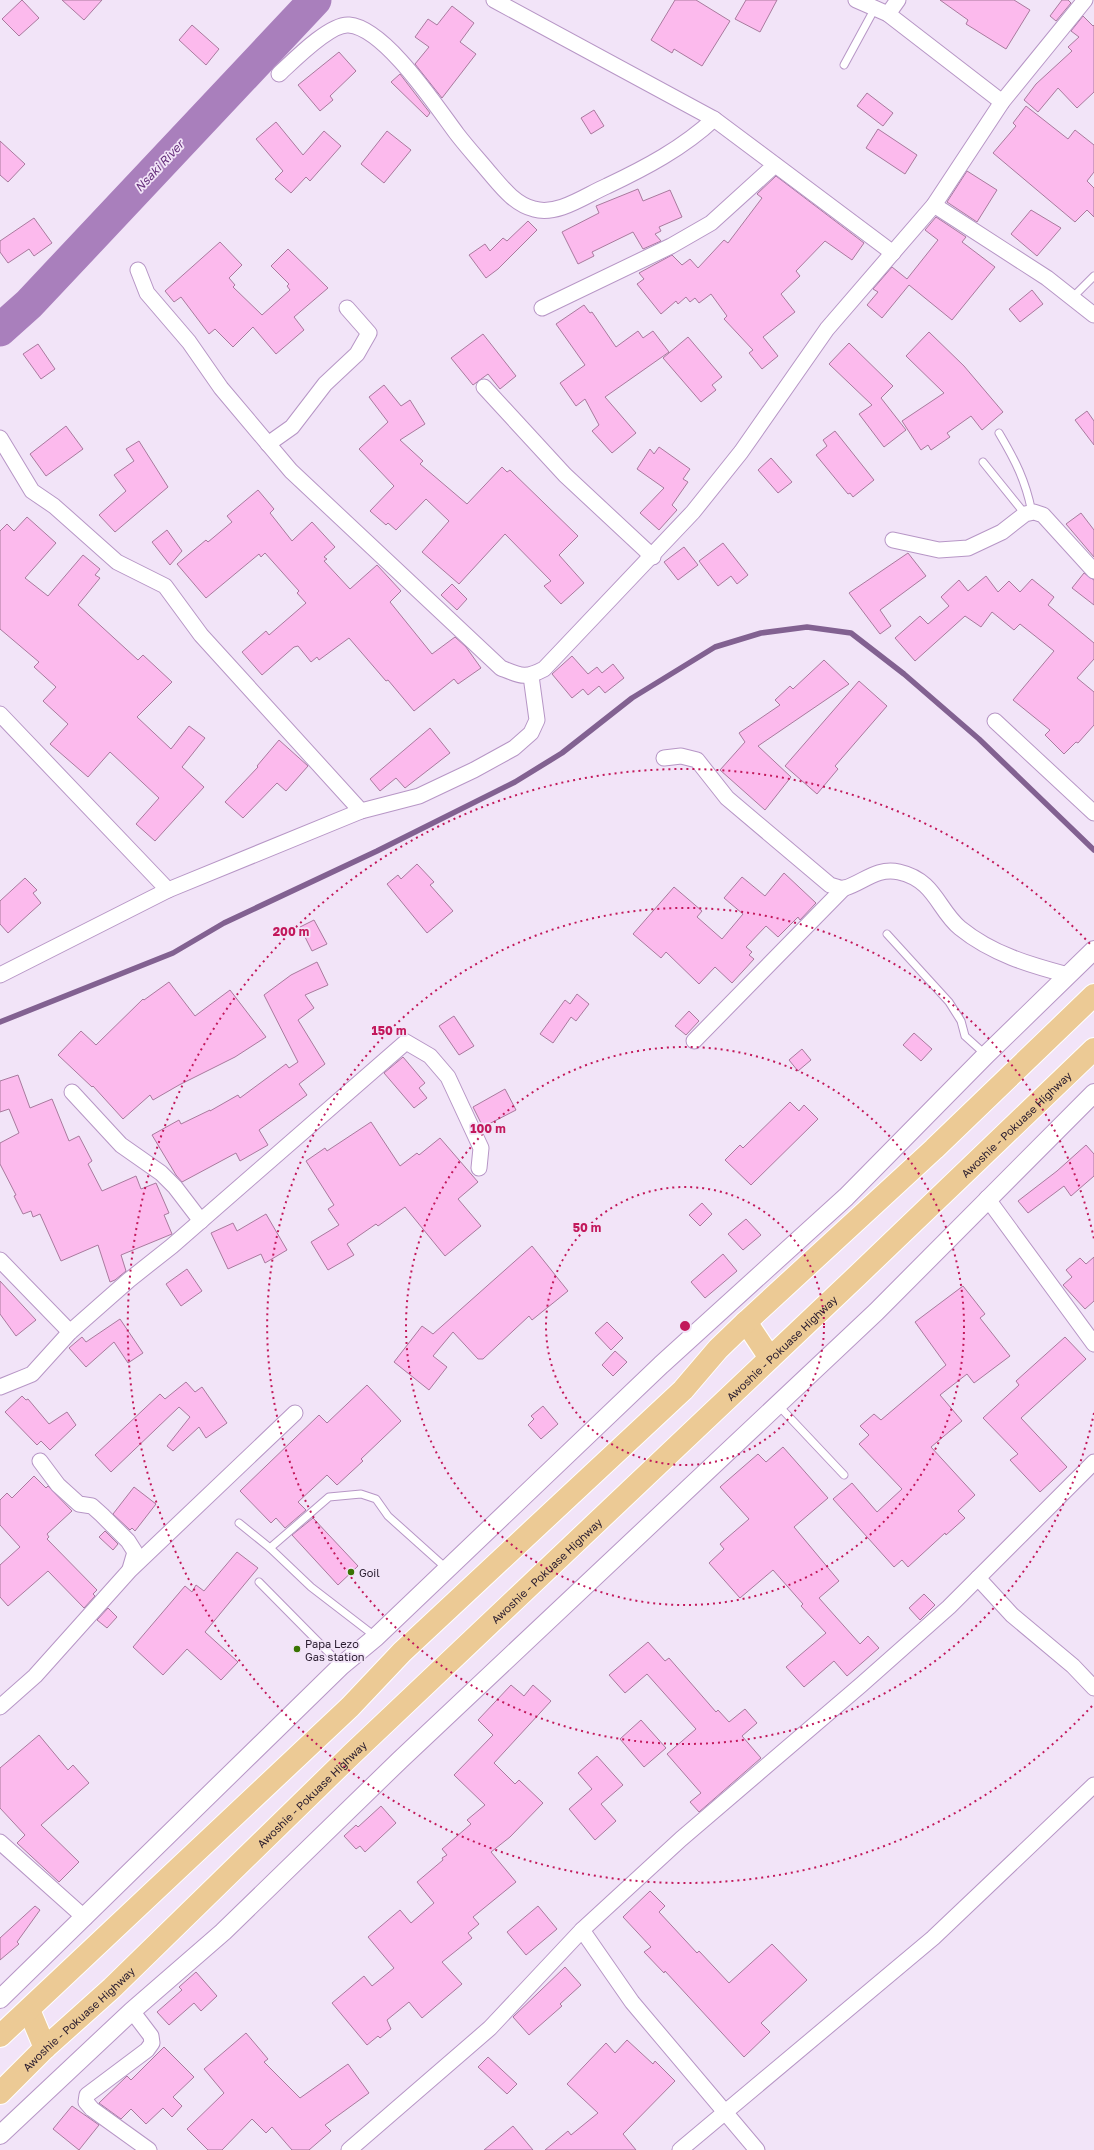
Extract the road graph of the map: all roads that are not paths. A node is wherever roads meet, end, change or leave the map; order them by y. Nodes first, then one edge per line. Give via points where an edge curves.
1 (494, 0) edge
2 (856, 0) edge
3 (898, 0) edge
4 (1085, 0) edge
5 (882, 11) junction
6 (844, 65) dead end
7 (279, 74) dead end
8 (1002, 102) junction
9 (714, 119) junction
10 (775, 165) junction
11 (934, 205) junction
12 (893, 253) junction
13 (138, 270) dead end
14 (1094, 276) edge
15 (1072, 298) junction
16 (347, 308) dead end
17 (542, 308) dead end
18 (1094, 315) edge
19 (484, 387) dead end
20 (999, 433) dead end
21 (0, 438) edge
22 (268, 444) junction
23 (983, 462) dead end
24 (1029, 513) junction
25 (893, 540) dead end
26 (652, 557) junction
27 (1094, 571) edge
28 (531, 676) junction
29 (0, 714) edge
30 (995, 721) dead end
31 (664, 758) dead end
32 (361, 811) junction
33 (1094, 813) edge
34 (844, 888) junction
35 (168, 890) junction
36 (887, 934) dead end
37 (1094, 950) edge
38 (1068, 975) junction
39 (0, 976) edge
40 (1094, 995) edge
41 (694, 1041) dead end
42 (1094, 1049) edge
43 (986, 1055) junction
44 (72, 1092) dead end
45 (1093, 1098) edge
46 (479, 1168) dead end
47 (987, 1198) junction
48 (201, 1221) junction
49 (0, 1260) edge
50 (746, 1322) junction
51 (70, 1332) junction
52 (1094, 1344) edge
53 (770, 1358) junction
54 (0, 1387) edge
55 (777, 1404) junction
56 (295, 1413) dead end
57 (40, 1461) dead end
58 (1094, 1462) edge
59 (844, 1475) dead end
60 (239, 1523) dead end
61 (270, 1548) junction
62 (446, 1568) junction
63 (130, 1570) junction
64 (978, 1578) junction
65 (259, 1582) dead end
66 (376, 1637) junction
67 (341, 1666) junction
68 (1094, 1688) edge
69 (0, 1707) edge
70 (1094, 1785) edge
71 (0, 1842) edge
72 (85, 1918) junction
73 (582, 1930) junction
74 (0, 1999) edge
75 (29, 2010) junction
76 (132, 2011) junction
77 (0, 2036) edge
78 (45, 2048) junction
79 (0, 2093) edge
80 (726, 2113) junction
81 (0, 2135) edge
82 (150, 2150) edge
83 (349, 2150) edge
84 (680, 2150) edge
85 (757, 2150) edge

1 - 9 street
2 - 5 street
3 - 5 street
4 - 8 street
5 - 6 lane
5 - 8 street
7 - 9 street via 324,34 348,24 365,29 393,53 418,81 458,136 506,192 519,203 534,210 555,210 648,166
8 - 11 street
9 - 10 street
10 - 12 street
10 - 17 street via 712,223 671,246
11 - 12 street
11 - 15 street via 1041,274
12 - 26 street via 827,329 741,452 693,512
13 - 22 street via 147,292
14 - 15 lane
15 - 18 street
16 - 22 street via 369,333 358,354 325,384 292,427
19 - 26 street via 565,475
20 - 24 lane via 1018,465 1027,489
21 - 32 street via 32,491 54,506 117,562 164,586 201,636
22 - 28 street via 291,471 501,668 522,676
23 - 24 lane
24 - 25 street via 1002,532 968,548 939,550
24 - 27 street via 1043,515
26 - 28 street via 544,669
28 - 32 street via 537,720 531,732 514,748 419,796
29 - 35 street
30 - 33 street
31 - 34 street via 681,756 697,760 727,798 817,876 830,885
32 - 35 street
34 - 38 street via 873,874 900,872 920,882 932,892 958,927 983,945 1032,965
34 - 41 street
35 - 39 street
36 - 43 lane via 950,1002 961,1021 965,1036
37 - 38 street
38 - 43 street
40 - 50 main road via 934,1149
42 - 53 main road, Awoshie - Pokuase Highway
43 - 62 street via 846,1197 661,1365
44 - 48 street via 121,1144 161,1172
45 - 47 street
46 - 48 street via 481,1148 448,1077 430,1056 406,1042
47 - 52 street
47 - 55 street via 876,1312
48 - 51 street
49 - 51 street
50 - 53 main road
50 - 75 main road via 718,1349 683,1390 402,1652 350,1707
51 - 54 street via 32,1374
53 - 78 main road, Awoshie - Pokuase Highway via 352,1754 112,1988
55 - 59 lane
55 - 76 street via 400,1760 223,1932
56 - 63 street
57 - 63 street via 58,1485 79,1504 92,1506 128,1541 135,1552
58 - 64 street
60 - 61 lane
61 - 62 lane via 329,1497 360,1494 376,1499 388,1516
61 - 66 lane via 312,1587
62 - 66 street
63 - 69 street via 35,1676
64 - 68 street via 1012,1615 1073,1666
64 - 73 street via 862,1685 681,1839
65 - 67 lane
66 - 67 street
67 - 72 street
70 - 80 street via 933,1938
71 - 72 street
72 - 74 street
73 - 80 street via 632,2002
73 - 83 street via 490,2028
75 - 77 main road
75 - 78 main road
76 - 81 street
76 - 82 street via 151,2036 152,2043 147,2050 87,2095 86,2102
78 - 79 main road, Awoshie - Pokuase Highway
80 - 84 street
80 - 85 street

